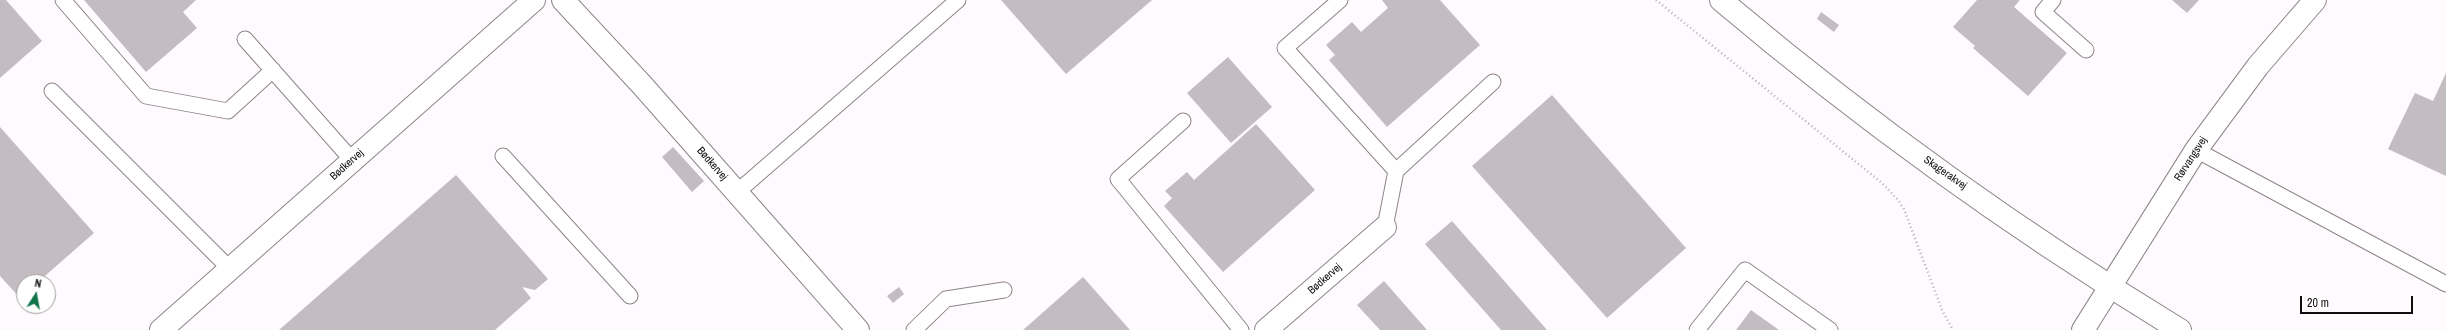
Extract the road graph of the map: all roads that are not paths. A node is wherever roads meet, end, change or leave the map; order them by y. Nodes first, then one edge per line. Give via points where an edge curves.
1 (63, 0) edge
2 (534, 0) edge
3 (563, 0) edge
4 (958, 0) edge
5 (1340, 0) edge
6 (1720, 0) edge
7 (2053, 0) edge
8 (2315, 0) edge
9 (245, 39) dead end
10 (2086, 50) dead end
11 (273, 70) junction
12 (1493, 82) dead end
13 (52, 90) dead end
14 (1183, 121) dead end
15 (2196, 150) junction
16 (503, 156) dead end
17 (352, 160) junction
18 (1396, 171) junction
19 (736, 193) junction
20 (1385, 227) joint
21 (230, 269) junction
22 (2446, 284) edge
23 (2110, 288) junction
24 (1004, 290) dead end
25 (630, 296) dead end
26 (161, 330) edge
27 (858, 330) edge
28 (914, 330) edge
29 (1241, 330) edge
30 (1266, 330) edge
31 (1697, 330) edge
32 (1830, 330) edge
33 (2083, 330) edge
34 (2180, 330) edge

1 - 11 lane via 146,96 228,111
2 - 17 street, Bødkervej
3 - 19 street, Bødkervej via 642,85
4 - 19 lane
5 - 18 lane via 1285,48
6 - 23 street, Skagerakvej via 1778,48 1920,156
7 - 10 lane via 2043,12
8 - 15 street, Rørvangsvej via 2258,66
9 - 11 lane
11 - 17 lane
12 - 18 lane
13 - 21 lane
14 - 29 lane via 1118,179
15 - 22 lane
15 - 23 street, Rørvangsvej
16 - 25 lane
17 - 21 street, Bødkervej
18 - 20 lane
19 - 27 street, Bødkervej
20 - 30 street, Bødkervej
21 - 26 street, Bødkervej
23 - 33 street, Rørvangsvej
23 - 34 street, Skagerakvej
24 - 28 lane via 946,299
31 - 32 lane via 1745,270

